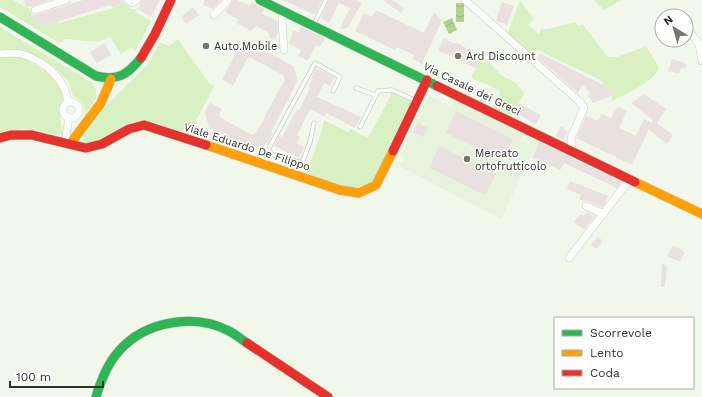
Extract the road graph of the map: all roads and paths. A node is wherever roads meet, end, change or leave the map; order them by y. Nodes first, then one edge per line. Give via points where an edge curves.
1 (66, 0) edge
2 (128, 0) edge
3 (137, 0) edge
4 (171, 0) edge
5 (228, 0) edge
6 (326, 0) edge
7 (465, 0) edge
8 (267, 1) edge
9 (35, 10) dead end
10 (284, 11) junction
11 (214, 15) dead end
12 (0, 17) edge
13 (313, 26) junction
14 (694, 37) edge
15 (284, 50) dead end
16 (0, 54) edge
17 (702, 61) edge
18 (111, 79) junction
19 (427, 80) junction
20 (356, 88) dead end
21 (333, 91) dead end
22 (375, 95) junction
23 (417, 101) junction
24 (68, 102) junction
25 (69, 118) junction
26 (314, 123) dead end
27 (360, 127) dead end
28 (0, 138) edge
29 (70, 144) junction
30 (572, 151) junction
31 (268, 153) junction
32 (264, 165) junction
33 (630, 179) junction
34 (586, 206) dead end
35 (604, 214) junction
36 (702, 214) edge
37 (569, 258) dead end
38 (96, 397) edge
39 (328, 397) edge

1 - 9 street
2 - 3 street via 132,3
4 - 18 street via 136,65 126,74
5 - 11 street
6 - 13 lane
7 - 30 street via 580,102 584,108 572,138
8 - 10 street, Via Casale dei Greci
10 - 13 street, Via Casale dei Greci
10 - 15 street
12 - 18 street via 96,76
13 - 19 street, Via Casale dei Greci
14 - 17 street via 699,44
16 - 24 street via 22,54 52,71 64,84
18 - 29 street via 101,103
19 - 23 street, Viale Eduardo De Filippo
19 - 30 street, Via Casale dei Greci
20 - 22 lane
21 - 31 lane via 340,77 315,63
22 - 23 lane via 378,91 387,89
22 - 27 lane
23 - 32 street, Viale Eduardo De Filippo via 376,185 368,190 360,193 340,190
24 - 25 street via 63,112
24 - 25 street via 76,104 79,112 73,118
25 - 29 street via 66,136
26 - 31 lane via 302,163
28 - 29 street, Viale Eduardo De Filippo via 10,134 30,134
29 - 32 street, Viale Eduardo De Filippo via 86,148 100,146 129,128 144,125
30 - 33 street, Via Casale dei Greci
31 - 32 lane
33 - 35 street
33 - 36 street, Via Casale dei Greci
34 - 35 street
35 - 37 street
38 - 39 street via 108,365 127,343 154,327 192,321 212,324 229,331

